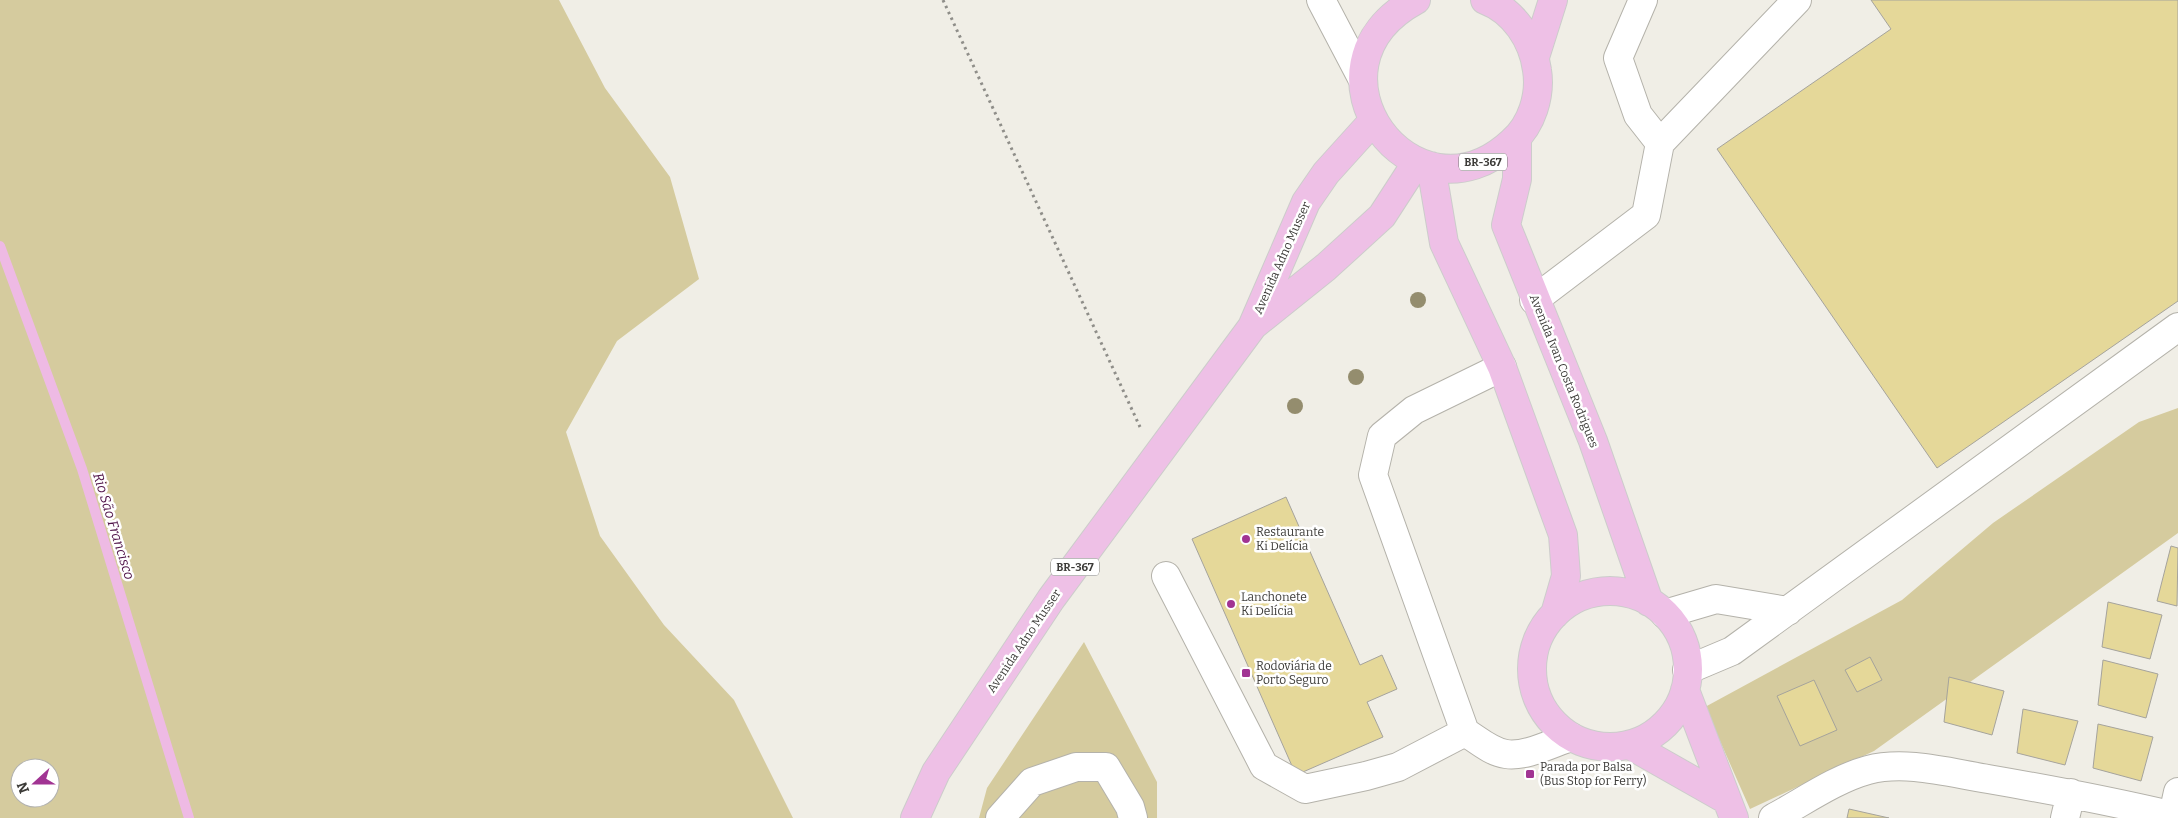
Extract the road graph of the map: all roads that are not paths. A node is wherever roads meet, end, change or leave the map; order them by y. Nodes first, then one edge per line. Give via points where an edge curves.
1 (1321, 0) edge
2 (1416, 0) edge
3 (1485, 0) edge
4 (1553, 0) edge
5 (1643, 0) edge
6 (1797, 0) edge
7 (1535, 57) junction
8 (1363, 80) junction
9 (1373, 122) junction
10 (1517, 138) junction
11 (1660, 143) junction
12 (1424, 164) junction
13 (1534, 300) junction
14 (1252, 327) junction
15 (2178, 327) edge
16 (1502, 367) junction
17 (1166, 576) dead end
18 (1657, 608) junction
19 (1788, 611) junction
20 (1555, 614) junction
21 (1686, 680) junction
22 (1465, 732) junction
23 (1570, 737) junction
24 (1630, 745) junction
25 (2068, 806) edge
26 (2176, 808) edge
27 (1731, 809) edge
28 (915, 818) edge
29 (1000, 818) edge
30 (1133, 818) edge
31 (1773, 818) edge

1 - 8 street
2 - 8 main road, BR-367 via 1400,8 1373,40 1365,59
3 - 7 main road, BR-367 via 1509,15 1525,34
4 - 7 main road, BR-367
5 - 11 street via 1618,58 1638,115
6 - 11 street
7 - 10 main road, BR-367 via 1536,100 1529,120
8 - 9 main road, BR-367 via 1365,101
9 - 12 main road, BR-367 via 1391,145
9 - 14 main road, Avenida Adno Musser / BR-367 via 1326,173 1306,202
10 - 12 main road, BR-367 via 1500,154 1478,164 1454,168
10 - 13 main road, Avenida Ivan Costa Rodrigues via 1517,179 1506,225
11 - 13 street via 1646,214
12 - 14 main road, Avenida Adno Musser / BR-367 via 1382,216
12 - 16 main road via 1444,243
13 - 18 main road, Avenida Ivan Costa Rodrigues
14 - 28 main road, Avenida Adno Musser / BR-367 via 1051,599 936,772
15 - 19 street
16 - 20 main road via 1563,536 1566,576
16 - 22 street via 1414,410 1382,436 1373,475
17 - 22 street via 1264,766 1305,789 1398,767
18 - 19 street via 1716,599
18 - 20 main road via 1630,594 1610,591 1590,593 1571,601
18 - 21 main road via 1677,631 1685,650
19 - 21 street
20 - 23 main road via 1542,630 1534,648 1534,689 1542,708
21 - 24 main road via 1677,709 1664,725 1648,738
21 - 27 main road
22 - 23 street via 1507,754 1526,752
23 - 24 main road via 1602,747
24 - 27 main road
25 - 26 street
25 - 31 street via 1938,771 1898,766 1868,770 1848,778
29 - 30 street via 1032,782 1076,767 1106,767

